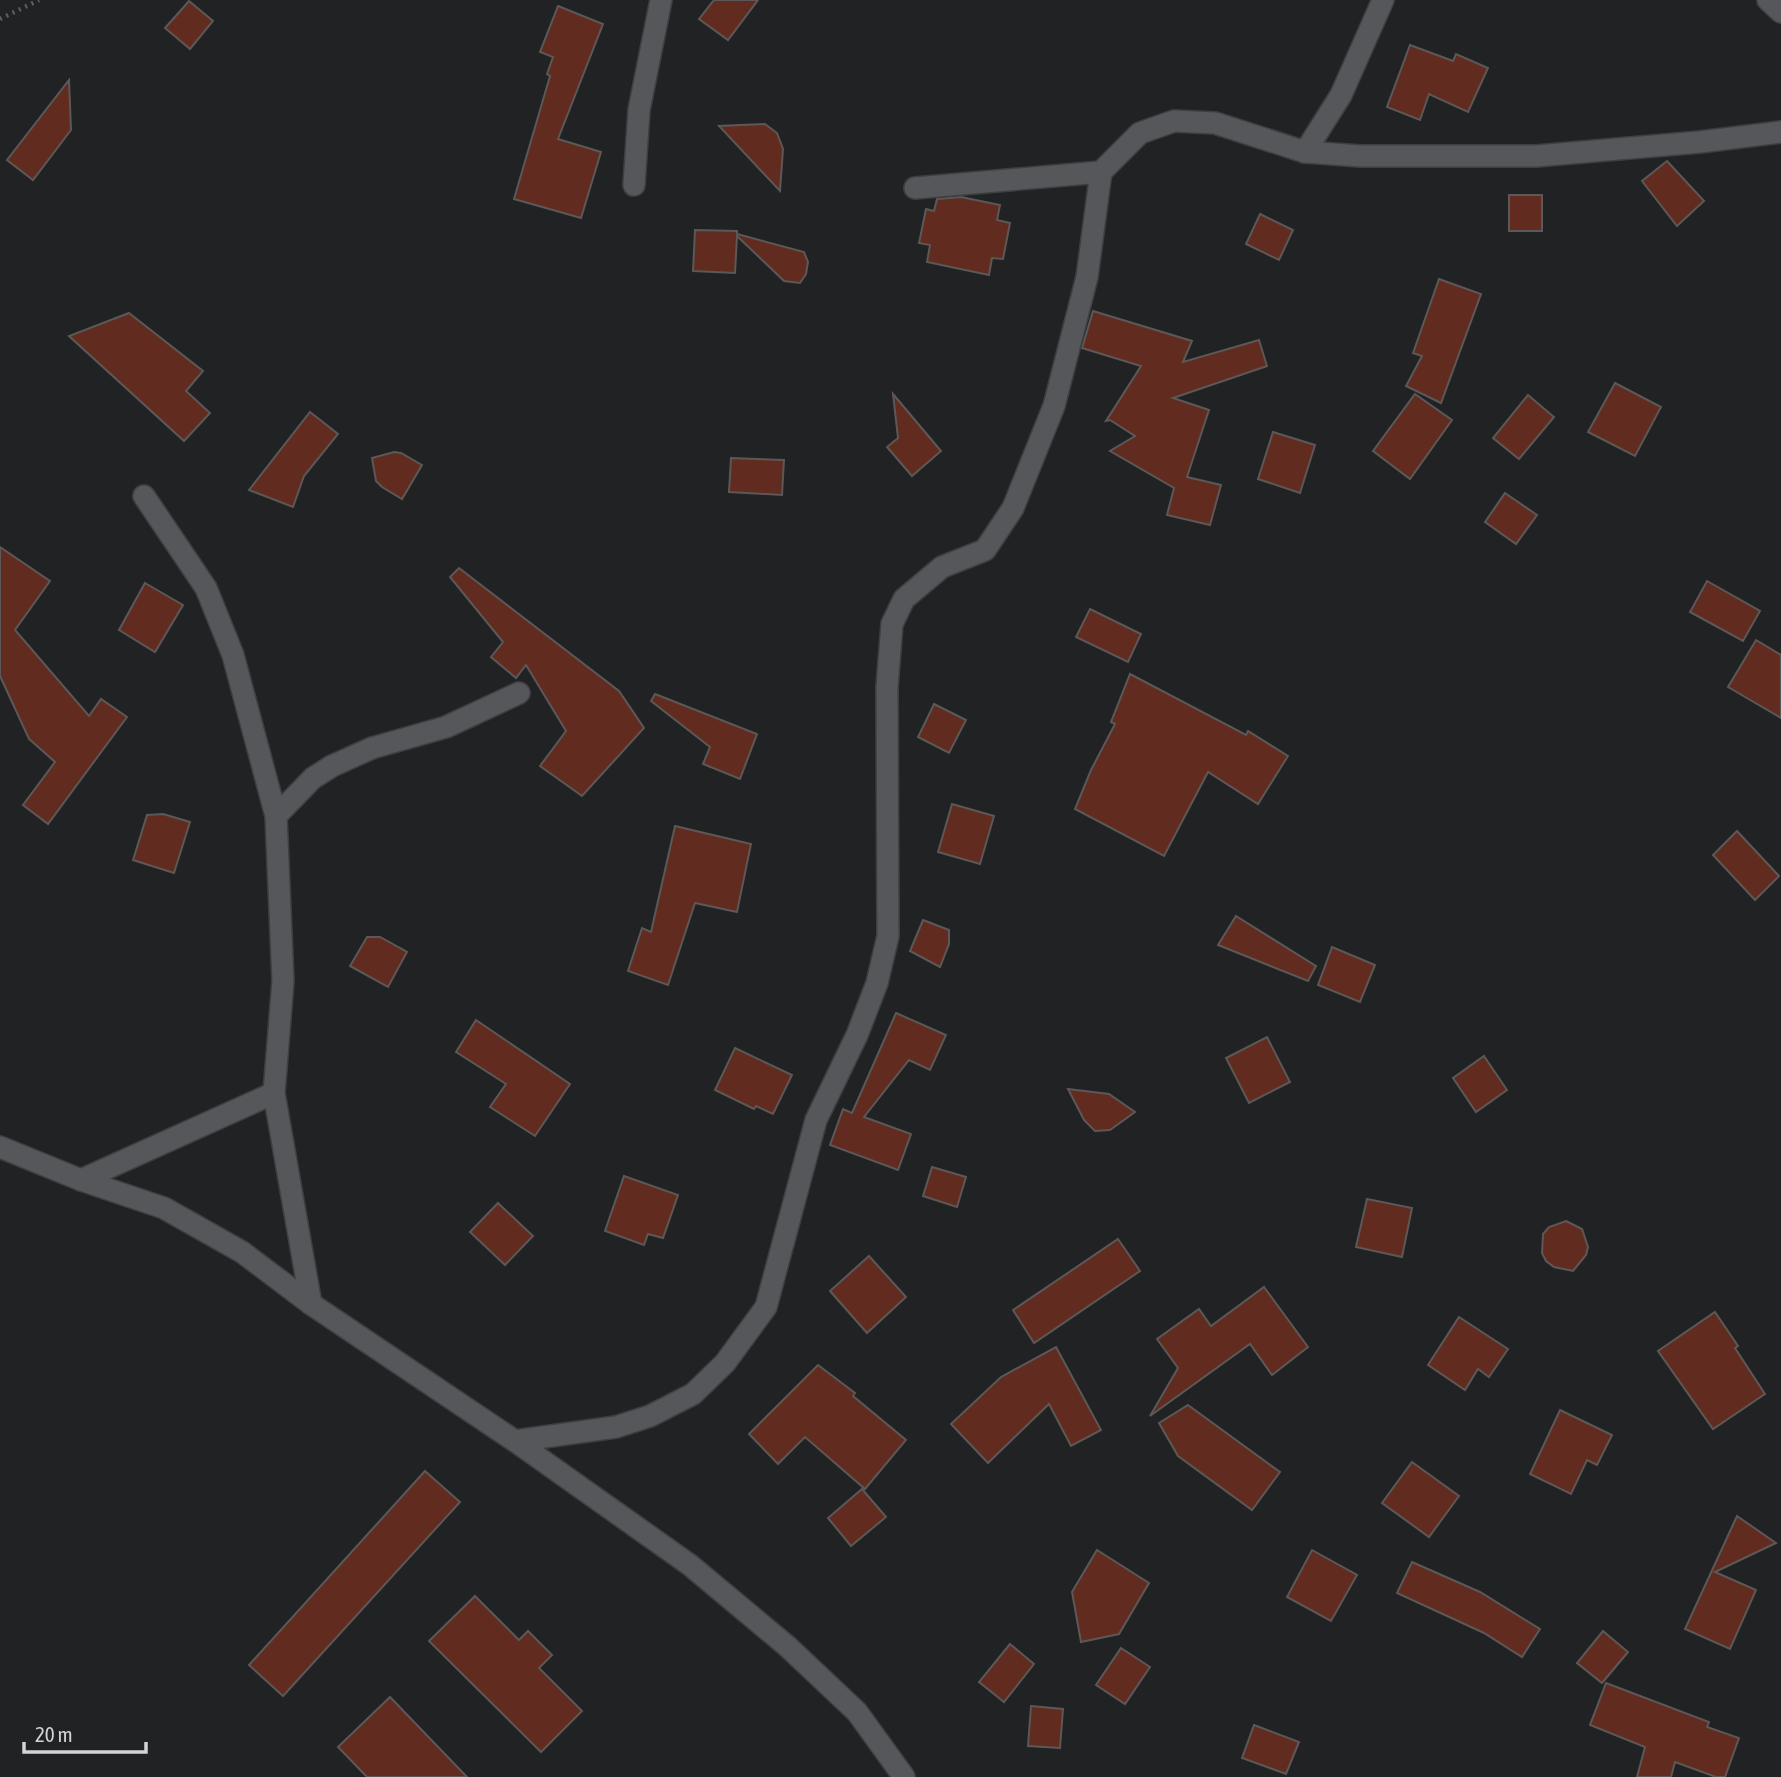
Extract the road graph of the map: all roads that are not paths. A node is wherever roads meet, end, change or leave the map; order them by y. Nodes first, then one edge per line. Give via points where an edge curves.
1 (661, 0) edge
2 (1383, 0) edge
3 (1768, 0) edge
4 (1781, 12) edge
5 (1781, 132) edge
6 (1306, 152) junction
7 (1101, 172) junction
8 (634, 185) dead end
9 (915, 188) dead end
10 (144, 496) dead end
11 (519, 693) dead end
12 (276, 816) junction
13 (274, 1093) junction
14 (0, 1147) edge
15 (81, 1180) junction
16 (311, 1304) junction
17 (515, 1441) junction
18 (904, 1777) edge

1 - 8 street via 639,110
2 - 6 street via 1340,95
3 - 4 street
5 - 6 street via 1536,156
6 - 7 street via 1215,123 1174,121 1140,133
7 - 9 street
7 - 17 street via 1087,277 1054,406 1013,508 985,550 942,567 904,599 892,624 887,699 888,936 877,983 857,1035 816,1120 766,1307 725,1363 693,1394 616,1427
10 - 12 street via 206,588 233,655
11 - 12 street via 446,727 372,748 332,766 313,778
12 - 13 street via 283,981
13 - 15 street
13 - 16 street
14 - 15 street
15 - 16 street via 164,1208 242,1252
16 - 17 street
17 - 18 street via 690,1565 787,1646 856,1712

